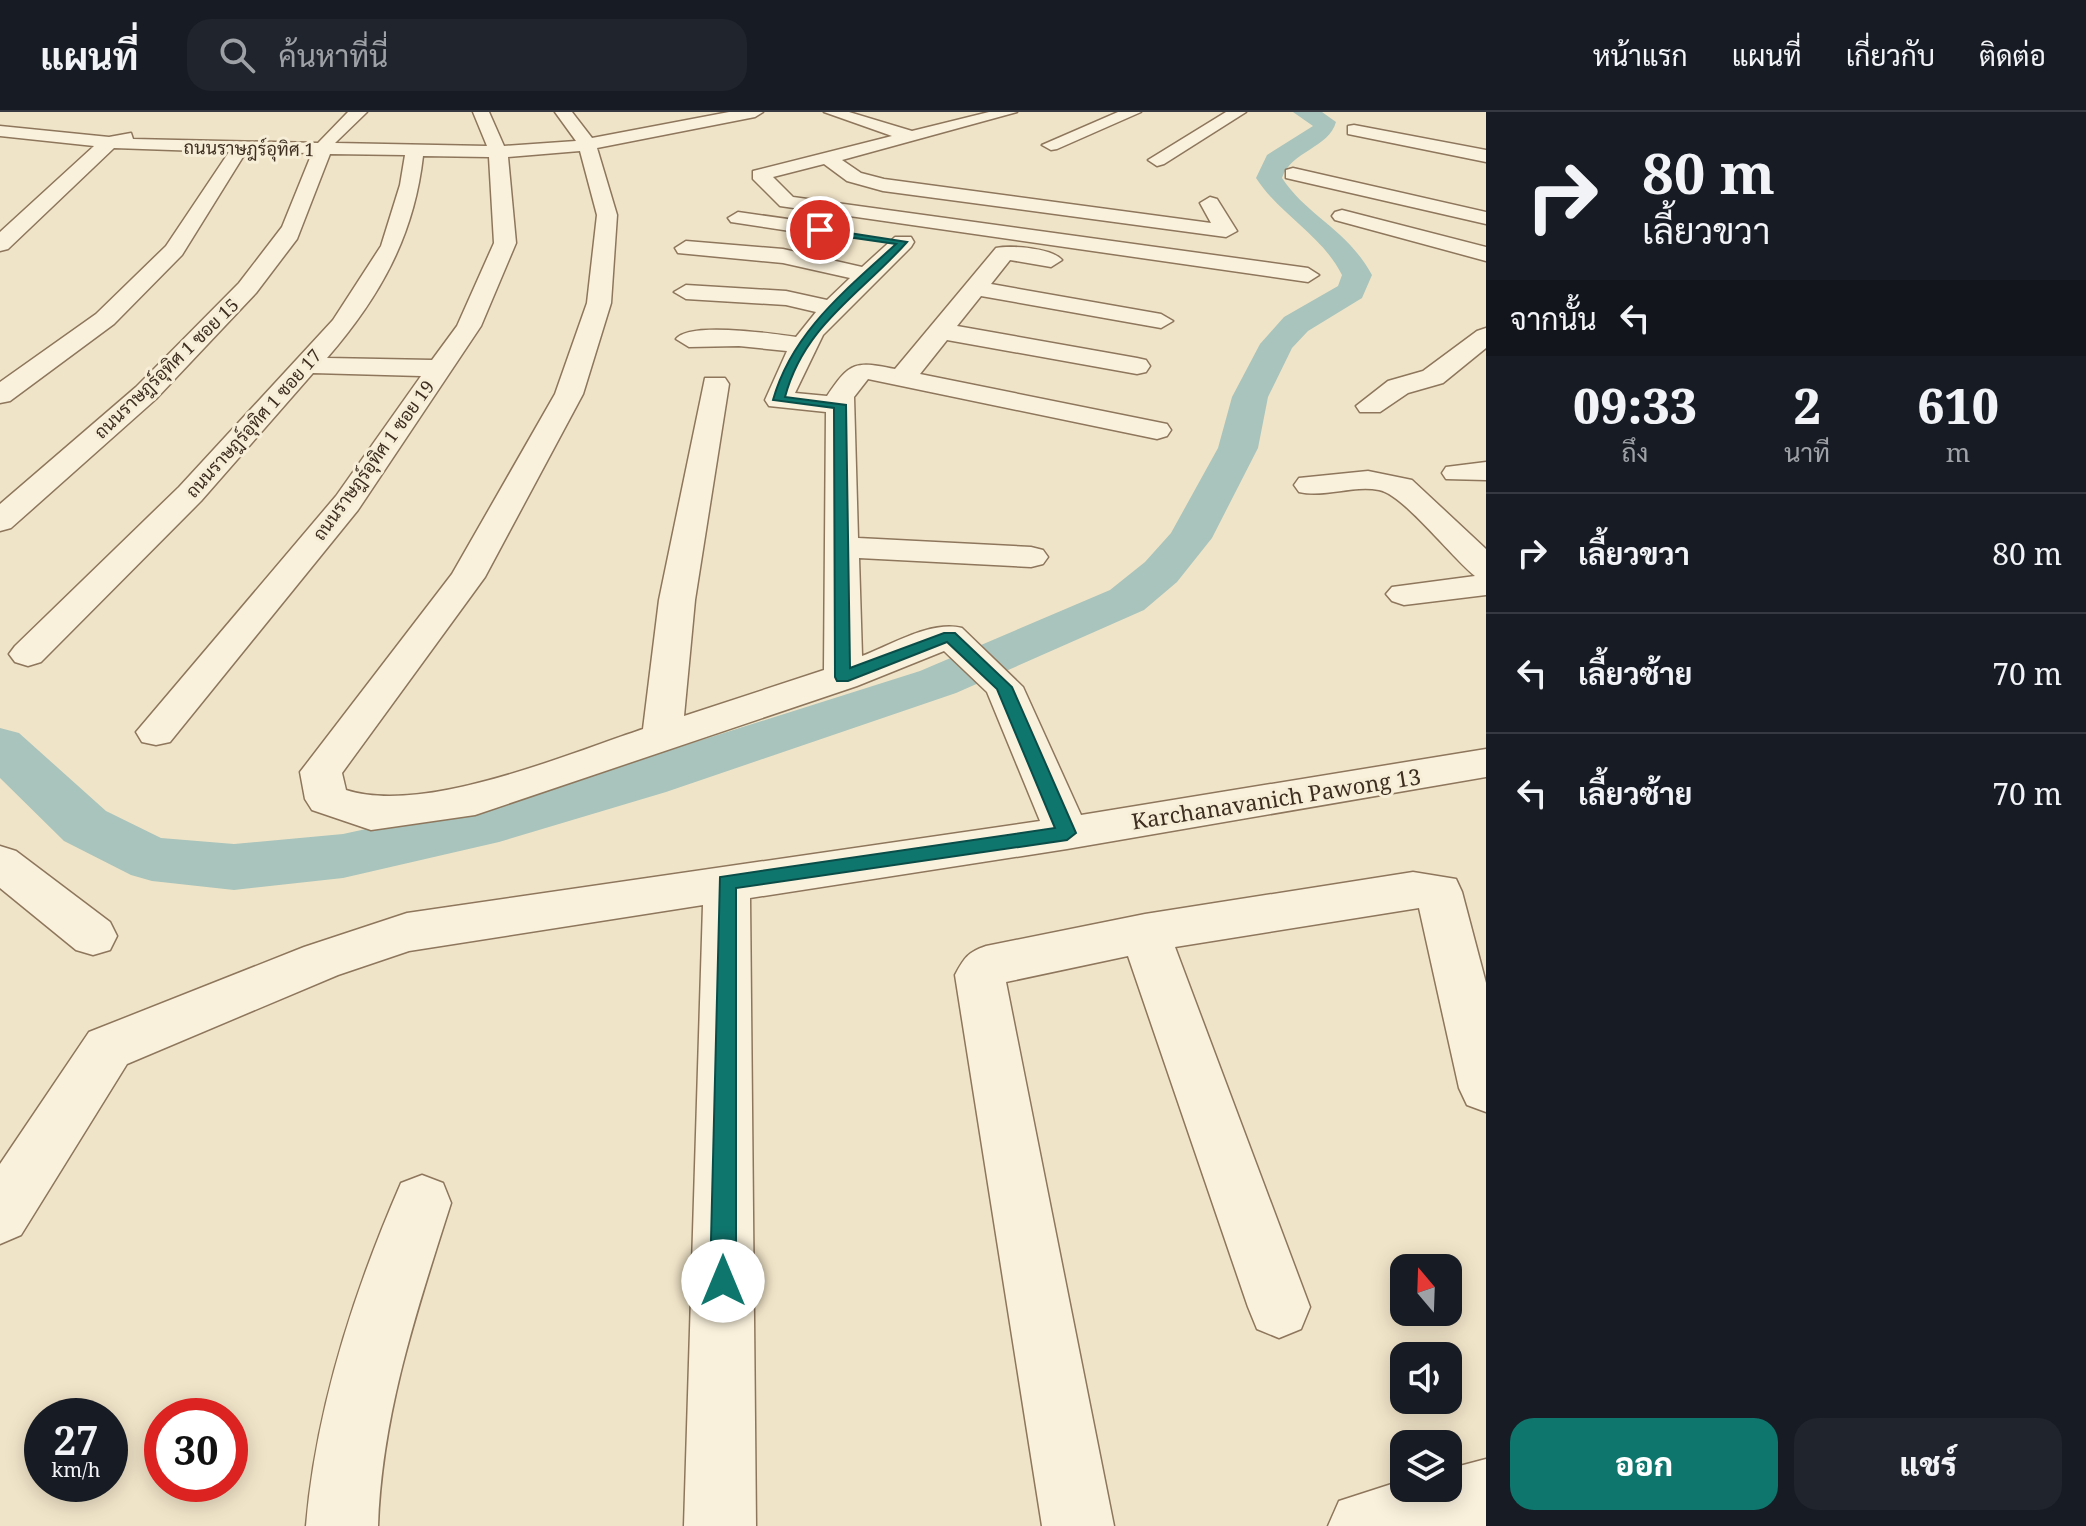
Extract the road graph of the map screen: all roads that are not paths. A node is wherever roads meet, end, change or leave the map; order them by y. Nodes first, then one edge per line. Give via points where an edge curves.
1 (359, 112) edge
2 (563, 112) edge
3 (755, 112) edge
4 (832, 112) edge
5 (1009, 112) edge
6 (1133, 112) edge
7 (1238, 112) edge
8 (47, 119) dead end
9 (91, 121) dead end
10 (161, 124) dead end
11 (311, 124) dead end
12 (342, 124) junction
13 (374, 125) dead end
14 (483, 129) edge
15 (1354, 130) dead end
16 (3, 132) edge
17 (35, 136) junction
18 (913, 137) junction
19 (110, 143) junction
20 (587, 144) junction
21 (1051, 145) dead end
22 (240, 148) junction
23 (322, 149) junction
24 (414, 153) junction
25 (12, 154) dead end
26 (1485, 155) edge
27 (829, 159) junction
28 (1157, 160) dead end
29 (1293, 174) dead end
30 (1210, 203) dead end
31 (1342, 216) dead end
32 (738, 218) dead end
33 (1486, 218) edge
34 (843, 233) dead end
35 (873, 238) dead end
36 (0, 244) edge
37 (686, 248) dead end
38 (1486, 254) edge
39 (868, 275) junction
40 (1308, 275) dead end
41 (975, 288) junction
42 (686, 292) dead end
43 (832, 309) junction
44 (1161, 321) junction
45 (941, 331) junction
46 (1486, 336) edge
47 (689, 339) dead end
48 (800, 345) junction
49 (303, 365) junction
50 (1137, 366) junction
51 (440, 368) junction
52 (902, 378) junction
53 (715, 384) dead end
54 (0, 395) edge
55 (840, 405) junction
56 (1370, 406) dead end
57 (1108, 420) junction
58 (1157, 430) dead end
59 (1310, 485) dead end
60 (0, 521) edge
61 (839, 547) junction
62 (1031, 557) dead end
63 (1486, 568) edge
64 (1486, 585) edge
65 (1404, 594) dead end
66 (28, 654) dead end
67 (843, 677) junction
68 (156, 732) dead end
69 (662, 738) junction
70 (1486, 763) edge
71 (1067, 833) junction
72 (0, 863) edge
73 (727, 882) junction
74 (1145, 933) junction
75 (93, 936) dead end
76 (1486, 1088) edge
77 (422, 1203) dead end
78 (0, 1215) edge
79 (1279, 1307) dead end
80 (1486, 1494) edge
81 (342, 1526) edge
82 (720, 1526) edge
83 (1078, 1526) edge
84 (1364, 1526) edge

1 - 12 street
2 - 20 street
3 - 20 street, ถนนราษฎร์อุทิศ 1
4 - 18 street
5 - 18 street
6 - 21 street
7 - 28 street
8 - 16 street
9 - 17 street
10 - 19 street
11 - 12 street
12 - 13 street
12 - 23 street
14 - 20 street, ถนนราษฎร์อุทิศ 1
14 - 24 street, ถนนราษฎร์อุทิศ 1
14 - 51 street, ถนนราษฎร์อุทิศ 1 ซอย 19 via 505,243 469,326
15 - 26 street
16 - 17 street, ถนนราษฎร์อุทิศ 1
17 - 19 street, ถนนราษฎร์อุทิศ 1
17 - 25 street
18 - 27 street
19 - 22 street, ถนนราษฎร์อุทิศ 1
19 - 36 street
20 - 69 street via 607,215 599,303 569,394 468,577 321,772 327,799 371,814 475,800
22 - 23 street, ถนนราษฎร์อุทิศ 1
22 - 54 street via 174,250 105,319
23 - 24 street, ถนนราษฎร์อุทิศ 1
23 - 60 street, ถนนราษฎร์อุทิศ 1 ซอย 15 via 311,190 281,248 221,321
24 - 49 street, ถนนราษฎร์อุทิศ 1 ซอย 17 via 392,246 343,324
27 - 30 street via 854,177 883,185 1226,231
27 - 40 street via 760,175 787,202
29 - 33 street
31 - 38 street
32 - 34 street
35 - 39 street via 914,244
37 - 39 street via 783,256
39 - 43 street
41 - 44 street
41 - 44 street via 1004,253 1172,286
41 - 45 street
42 - 43 street via 786,298
43 - 48 street
44 - 50 street
45 - 50 street
45 - 52 street
46 - 56 street via 1433,377 1398,387
47 - 48 street
48 - 55 street via 779,400
49 - 51 street
49 - 66 street, ถนนราษฎร์อุทิศ 1 ซอย 17 via 190,494
50 - 57 street
51 - 68 street, ถนนราษฎร์อุทิศ 1 ซอย 19 via 347,503
52 - 55 street via 862,370 840,396
52 - 57 street
53 - 69 street via 677,600
55 - 61 street
57 - 58 street
59 - 63 street via 1389,481
61 - 62 street
61 - 67 street
64 - 65 street
67 - 69 street
67 - 71 street via 949,636 1004,687
70 - 71 street, Karchanavanich Pawong 13
71 - 73 street, Karchanavanich Pawong 13
72 - 75 street
73 - 78 street, Karchanavanich Pawong 13 via 407,932 321,961 108,1048
73 - 82 street
74 - 76 street via 1413,890 1439,892
74 - 79 street
74 - 83 street via 986,966 980,975
77 - 81 street via 360,1389
80 - 84 street

